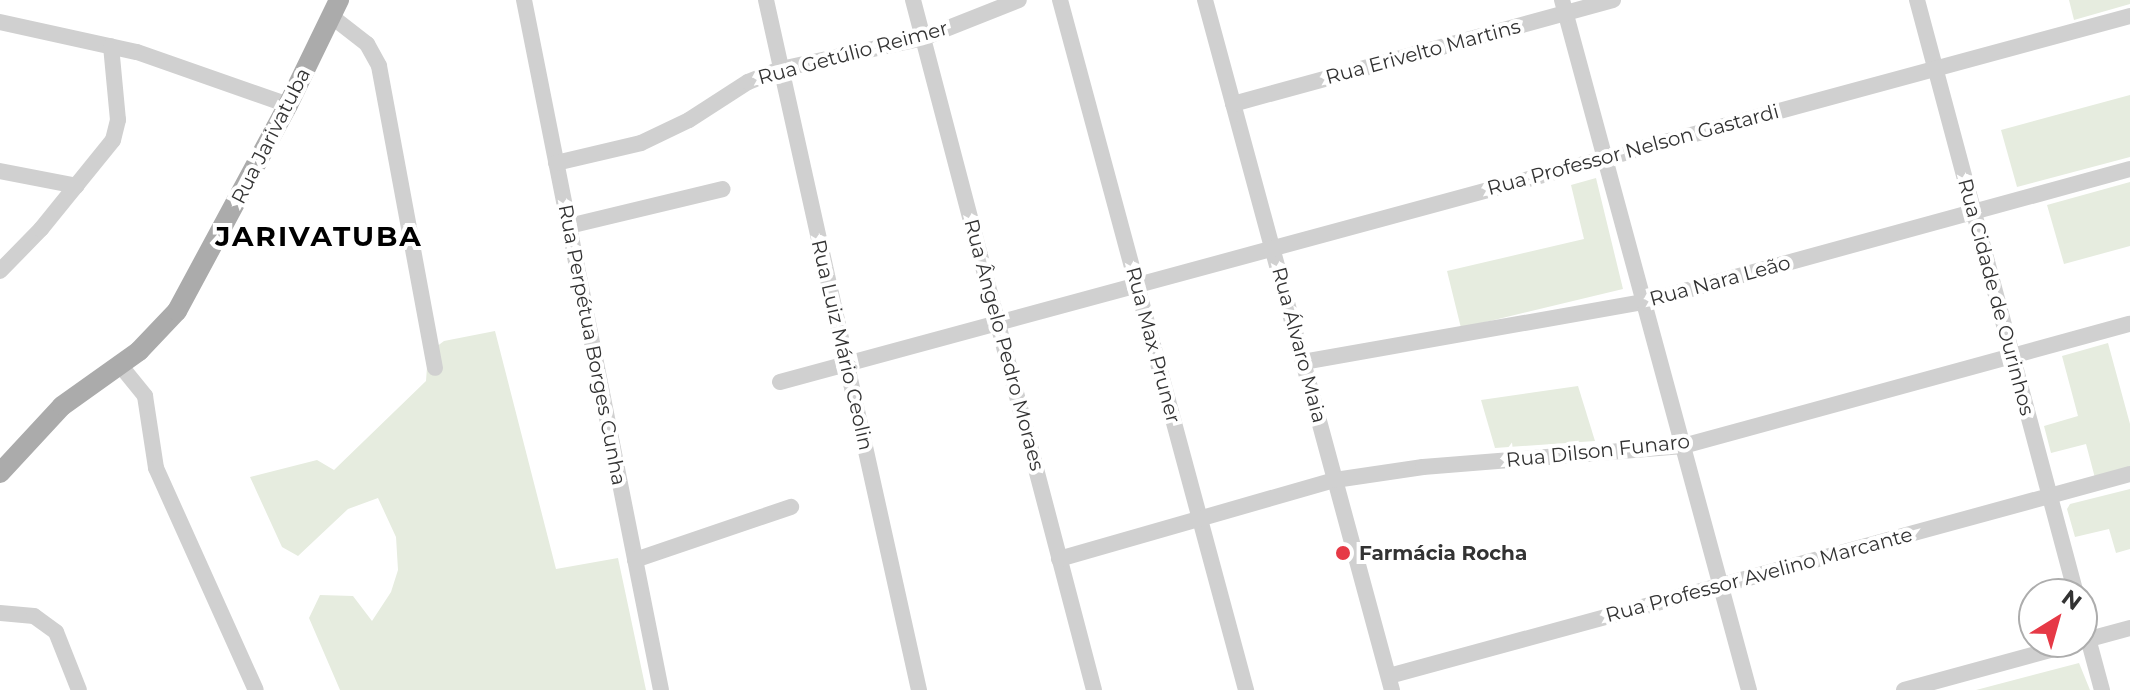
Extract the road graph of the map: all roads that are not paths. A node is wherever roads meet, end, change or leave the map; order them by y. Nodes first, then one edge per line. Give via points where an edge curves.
1 (766, 0) edge
2 (913, 0) edge
3 (1019, 0) edge
4 (1060, 0) edge
5 (1205, 0) edge
6 (1613, 0) edge
7 (1917, 0) edge
8 (527, 1) edge
9 (1563, 7) edge
10 (335, 8) edge
11 (2130, 16) edge
12 (0, 22) edge
13 (923, 38) junction
14 (111, 46) junction
15 (1935, 68) junction
16 (781, 69) junction
17 (1233, 104) junction
18 (288, 105) junction
19 (1604, 158) junction
20 (556, 163) junction
21 (2130, 169) edge
22 (0, 171) edge
23 (77, 186) junction
24 (723, 189) dead end
25 (1974, 212) junction
26 (569, 226) junction
27 (1272, 248) junction
28 (0, 271) edge
29 (1137, 285) junction
30 (1644, 302) junction
31 (998, 322) junction
32 (2130, 324) edge
33 (2012, 356) junction
34 (1303, 362) junction
35 (846, 364) junction
36 (120, 365) junction
37 (435, 368) dead end
38 (780, 382) dead end
39 (1683, 446) junction
40 (0, 473) edge
41 (2130, 474) edge
42 (1335, 480) junction
43 (2050, 496) junction
44 (791, 507) dead end
45 (1200, 519) junction
46 (1059, 559) junction
47 (635, 560) junction
48 (2072, 578) edge
49 (1721, 586) junction
50 (0, 613) edge
51 (2130, 628) edge
52 (2098, 637) edge
53 (2022, 658) edge
54 (2090, 658) edge
55 (1390, 683) edge
56 (79, 690) edge
57 (256, 690) edge
58 (661, 690) edge
59 (919, 690) edge
60 (1094, 690) edge
61 (1246, 690) edge
62 (1749, 690) edge
63 (1904, 690) edge
64 (2102, 690) edge

1 - 16 street, Rua Luiz Mário Ceolin
2 - 13 street, Rua Ângelo Pedro Moraes
3 - 13 street, Rua Getúlio Reimer
4 - 29 street, Rua Max Pruner
5 - 17 street, Rua Álvaro Maia
6 - 9 street, Rua Erivelto Martins
7 - 15 street, Rua Cidade de Ourinhos
8 - 20 street, Rua Perpétua Borges Cunha
9 - 17 street, Rua Erivelto Martins
9 - 19 street
10 - 18 main road, Rua Jarivatuba
10 - 37 street via 379,66
11 - 15 street, Rua Professor Nelson Gastardi
12 - 14 street
13 - 16 street, Rua Getúlio Reimer
13 - 31 street, Rua Ângelo Pedro Moraes
14 - 18 street
14 - 23 street via 117,129
15 - 19 street, Rua Professor Nelson Gastardi
15 - 25 street, Rua Cidade de Ourinhos
16 - 20 street, Rua Getúlio Reimer via 748,82 666,132 614,152
16 - 35 street, Rua Luiz Mário Ceolin
17 - 27 street, Rua Álvaro Maia
18 - 36 main road, Rua Jarivatuba via 177,311 153,340
19 - 27 street, Rua Professor Nelson Gastardi
19 - 30 street
20 - 26 street, Rua Perpétua Borges Cunha
21 - 25 street, Rua Nara Leão
22 - 23 street
23 - 28 street
24 - 26 street
25 - 30 street, Rua Nara Leão
25 - 33 street, Rua Cidade de Ourinhos
26 - 47 street, Rua Perpétua Borges Cunha
27 - 29 street, Rua Professor Nelson Gastardi
27 - 34 street, Rua Álvaro Maia
29 - 31 street, Rua Professor Nelson Gastardi
29 - 45 street, Rua Max Pruner
30 - 34 street, Rua Nara Leão
30 - 39 street
31 - 35 street, Rua Professor Nelson Gastardi
31 - 46 street, Rua Ângelo Pedro Moraes
32 - 33 street, Rua Dilson Funaro
33 - 39 street, Rua Dilson Funaro
33 - 43 street, Rua Cidade de Ourinhos
34 - 42 street, Rua Álvaro Maia
35 - 38 street, Rua Professor Nelson Gastardi
35 - 59 street, Rua Luiz Mário Ceolin
36 - 40 main road, Rua Jarivatuba via 62,406
36 - 57 street via 145,396 156,468
39 - 42 street, Rua Dilson Funaro via 1423,467
39 - 49 street
41 - 43 street, Rua Professor Avelino Marcante
42 - 45 street, Rua Dilson Funaro
42 - 55 street, Rua Álvaro Maia
43 - 48 street, Rua Cidade de Ourinhos
43 - 49 street, Rua Professor Avelino Marcante
44 - 47 street
45 - 46 street, Rua Dilson Funaro
45 - 61 street, Rua Max Pruner
46 - 60 street, Rua Ângelo Pedro Moraes
47 - 58 street, Rua Perpétua Borges Cunha
49 - 55 street, Rua Professor Avelino Marcante
49 - 62 street
50 - 56 street via 34,616 56,632
51 - 52 street
53 - 63 street
54 - 64 street

